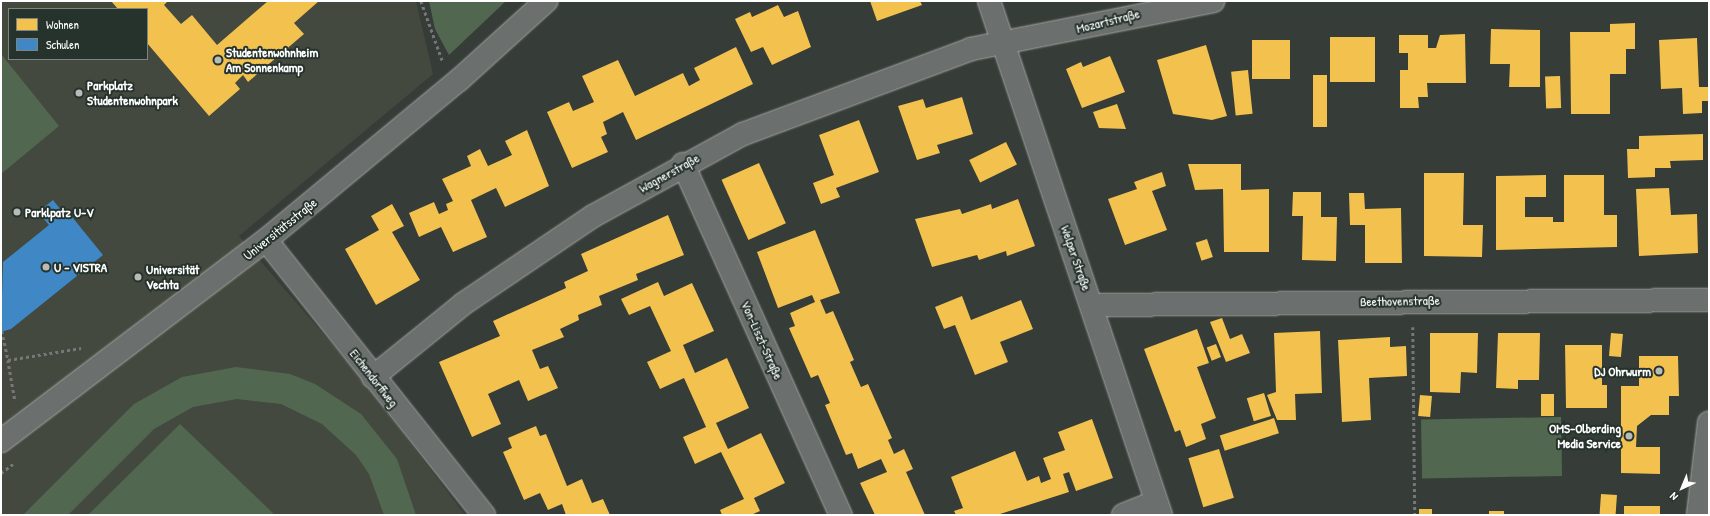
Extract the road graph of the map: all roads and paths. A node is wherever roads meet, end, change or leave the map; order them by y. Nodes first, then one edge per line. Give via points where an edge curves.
1 (421, 1) edge
2 (546, 1) edge
3 (989, 1) edge
4 (1213, 1) edge
5 (1003, 44) junction
6 (459, 80) junction
7 (683, 164) junction
8 (266, 240) junction
9 (1412, 300) junction
10 (1709, 300) edge
11 (1092, 305) junction
12 (2, 332) dead end
13 (84, 348) dead end
14 (8, 360) junction
15 (374, 377) junction
16 (16, 408) dead end
17 (1709, 423) edge
18 (1, 441) edge
19 (1159, 508) edge
20 (484, 515) edge
21 (841, 515) edge
22 (1123, 515) edge
23 (1415, 515) edge
24 (1698, 515) edge

1 - 6 path via 441,60
2 - 6 street, Universitätsstraße
3 - 5 street, Welper Straße
4 - 5 street, Mozartstraße
5 - 7 street, Wagnerstraße via 971,49 845,95 743,134
5 - 11 street, Welper Straße
6 - 8 street, Universitätsstraße
7 - 15 street, Wagnerstraße via 593,216 506,273
7 - 21 street, Von-Liszt-Straße
8 - 15 street, Eichendorffweg
8 - 18 street, Universitätsstraße
9 - 10 street, Beethovenstraße
9 - 11 street, Beethovenstraße
9 - 23 path
11 - 19 street, Welper Straße
12 - 14 path
13 - 14 path
14 - 16 path
15 - 20 street, Eichendorffweg
17 - 24 street
19 - 22 street

